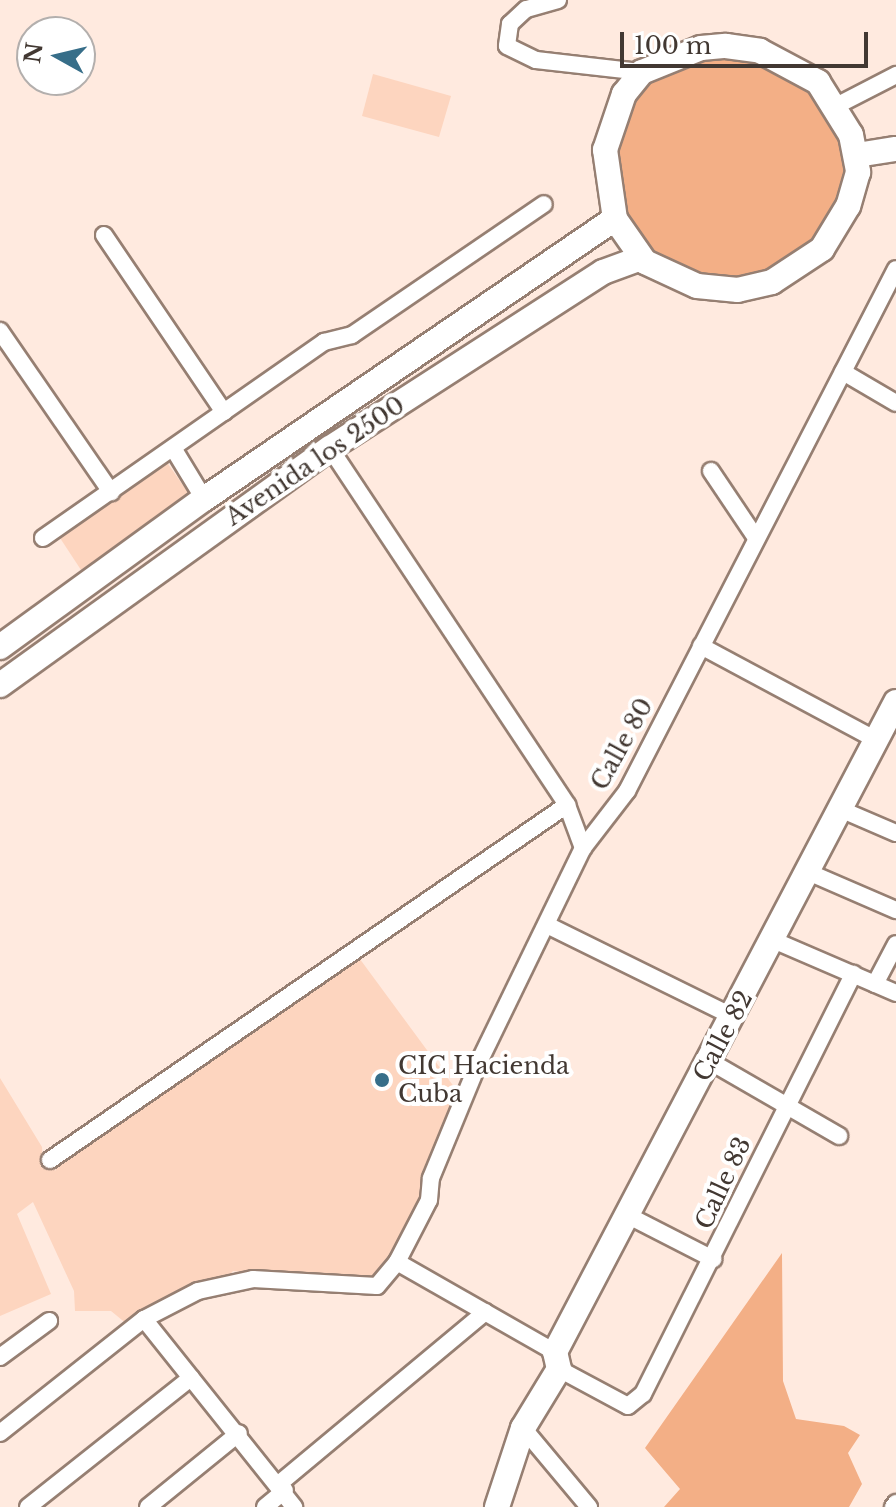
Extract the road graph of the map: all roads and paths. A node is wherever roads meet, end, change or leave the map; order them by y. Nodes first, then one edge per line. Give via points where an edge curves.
1 (558, 0) edge
2 (642, 72) junction
3 (896, 75) edge
4 (836, 106) junction
5 (896, 149) edge
6 (857, 155) junction
7 (544, 204) dead end
8 (615, 219) junction
9 (104, 235) dead end
10 (641, 258) junction
11 (896, 269) edge
12 (0, 331) edge
13 (843, 372) junction
14 (896, 403) edge
15 (224, 412) junction
16 (173, 448) junction
17 (330, 448) junction
18 (711, 471) dead end
19 (111, 492) junction
20 (204, 499) junction
21 (43, 538) dead end
22 (756, 538) junction
23 (701, 646) junction
24 (0, 647) edge
25 (0, 685) edge
26 (896, 702) edge
27 (876, 740) junction
28 (567, 805) junction
29 (840, 809) junction
30 (896, 833) edge
31 (583, 848) junction
32 (808, 872) junction
33 (896, 910) edge
34 (547, 925) junction
35 (773, 940) junction
36 (896, 944) edge
37 (853, 974) junction
38 (875, 984) junction
39 (896, 993) edge
40 (734, 1017) junction
41 (711, 1062) junction
42 (786, 1105) junction
43 (839, 1136) dead end
44 (50, 1160) dead end
45 (627, 1215) junction
46 (713, 1259) junction
47 (397, 1262) junction
48 (485, 1312) junction
49 (144, 1319) junction
50 (49, 1321) dead end
51 (0, 1357) edge
52 (557, 1361) junction
53 (191, 1378) junction
54 (523, 1428) junction
55 (0, 1433) edge
56 (239, 1433) junction
57 (282, 1487) junction
58 (28, 1507) edge
59 (148, 1507) edge
60 (265, 1507) edge
61 (294, 1507) edge
62 (497, 1507) edge
63 (589, 1507) edge

1 - 2 street via 526,9 510,24 507,46 536,60
2 - 4 main road via 701,48 760,51 818,82
2 - 8 main road via 624,94 605,150
3 - 4 street
4 - 6 main road
5 - 6 main road
6 - 10 main road via 858,172 835,230 808,261 772,282 738,290 697,286
7 - 15 street via 352,335 324,342
8 - 10 main road
8 - 20 main road, Avenida los 2500
9 - 15 street
10 - 17 main road, Avenida los 2500 via 603,272
11 - 13 street, Calle 80
12 - 19 street
13 - 14 street
13 - 22 street, Calle 80
15 - 16 street
16 - 19 street
16 - 20 street
17 - 25 main road, Avenida los 2500
17 - 28 street
18 - 22 street
19 - 21 street
20 - 24 main road, Avenida los 2500
22 - 23 street, Calle 80
23 - 27 street
23 - 31 street, Calle 80 via 627,791
26 - 27 main road, Calle 82
27 - 29 main road, Calle 82
28 - 31 street
28 - 44 street
29 - 30 street
29 - 32 main road, Calle 82
31 - 34 street, Calle 80
32 - 33 street
32 - 35 main road, Calle 82
34 - 40 street
34 - 47 street, Calle 80 via 478,1064 431,1178 429,1200
35 - 37 street
35 - 40 main road, Calle 82
36 - 38 street
37 - 38 street
37 - 42 street, Calle 83
38 - 39 street
40 - 41 main road, Calle 82
41 - 42 street
41 - 45 main road, Calle 82
42 - 43 street
42 - 46 street, Calle 83
45 - 46 street
45 - 52 main road, Calle 82
46 - 52 street, Calle 83 via 643,1394 628,1406
47 - 48 street
47 - 49 street, Calle 80 via 377,1286 287,1278 224,1282
48 - 52 street
48 - 57 street
49 - 53 street
49 - 55 street
50 - 51 street
52 - 54 main road, Calle 82
53 - 56 street
53 - 58 street
54 - 62 main road, Calle 82
54 - 63 street
56 - 57 street
56 - 59 street
57 - 60 street
57 - 61 street

